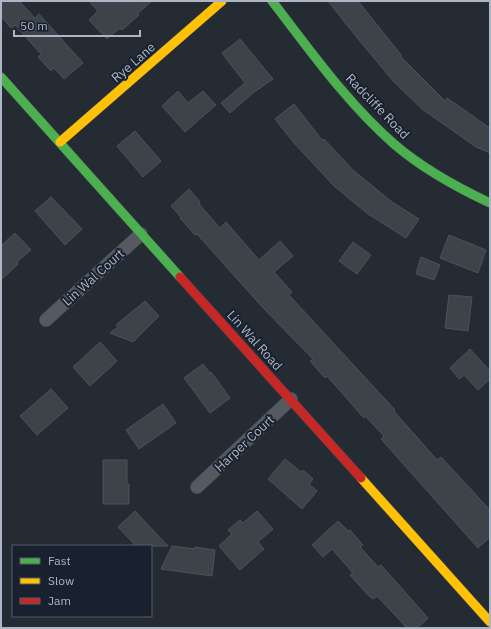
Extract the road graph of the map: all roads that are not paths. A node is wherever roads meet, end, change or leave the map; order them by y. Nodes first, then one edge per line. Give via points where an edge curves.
1 (222, 1) edge
2 (272, 1) edge
3 (1, 76) edge
4 (60, 142) junction
5 (490, 202) edge
6 (141, 234) junction
7 (46, 320) dead end
8 (291, 399) junction
9 (197, 487) dead end
10 (490, 622) edge

1 - 4 street, Rye Lane
2 - 5 street, Radcliffe Road via 354,104 383,134 445,180
3 - 4 street, Lin Wal Road
4 - 6 street, Lin Wal Road
6 - 7 street, Lin Wal Court
6 - 8 street, Lin Wal Road
8 - 9 street, Harper Court
8 - 10 street, Lin Wal Road

